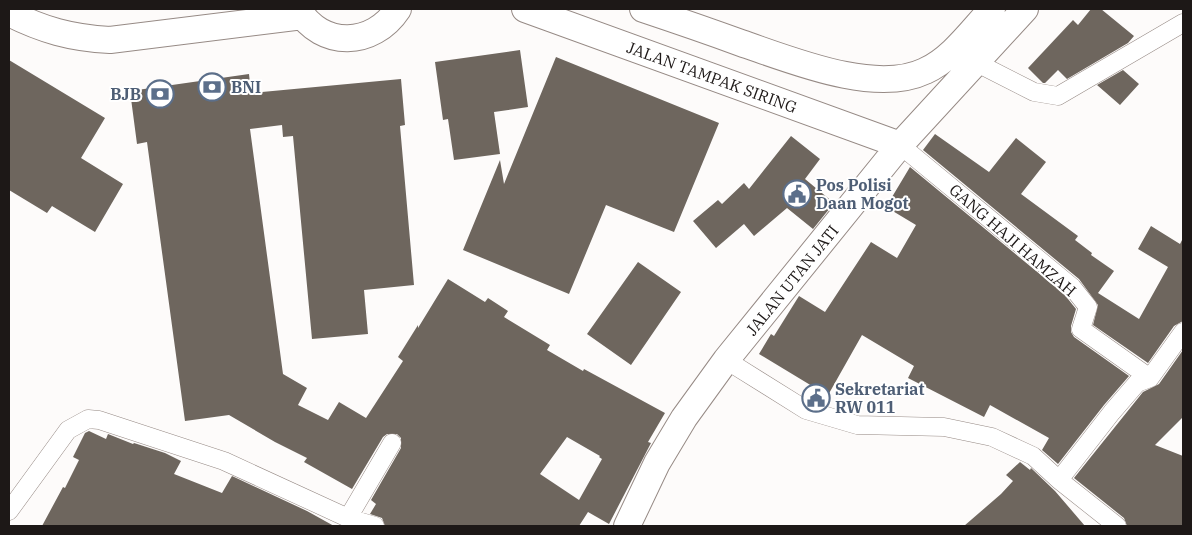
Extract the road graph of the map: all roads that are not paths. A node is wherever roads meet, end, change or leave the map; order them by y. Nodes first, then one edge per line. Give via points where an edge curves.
1 (398, 9) edge
2 (525, 9) edge
3 (643, 9) edge
4 (992, 9) edge
5 (1025, 9) edge
6 (9, 13) edge
7 (300, 13) edge
8 (1183, 23) edge
9 (977, 63) junction
10 (863, 132) junction
11 (900, 146) junction
12 (875, 176) junction
13 (1183, 332) edge
14 (726, 360) junction
15 (1150, 378) junction
16 (392, 443) dead end
17 (1059, 480) junction
18 (9, 511) edge
19 (348, 518) junction
20 (375, 526) edge
21 (627, 526) edge
22 (1117, 526) edge

1 - 7 main road via 388,23 374,32 344,39 314,28
2 - 10 main road, JALAN TAMPAK SIRING
3 - 4 main road via 839,73 887,79 924,72 948,56
5 - 9 main road, JALAN UTAN JATI
6 - 7 main road via 52,32 110,40
8 - 9 street via 1058,96 1034,92
9 - 11 main road, JALAN UTAN JATI
10 - 11 main road, JALAN TAMPAK SIRING
10 - 12 main road via 879,154
11 - 12 main road, JALAN UTAN JATI
11 - 15 street, GANG HAJI HAMZAH via 1072,287 1088,307 1081,329
12 - 14 main road, JALAN UTAN JATI
13 - 15 street
14 - 17 street via 806,410 857,425 944,427 992,437 1033,456
14 - 21 main road, JALAN UTAN JATI via 657,463
15 - 17 street via 1131,390
16 - 19 street
17 - 22 street
18 - 19 street via 68,430 88,418 224,461
19 - 20 street

